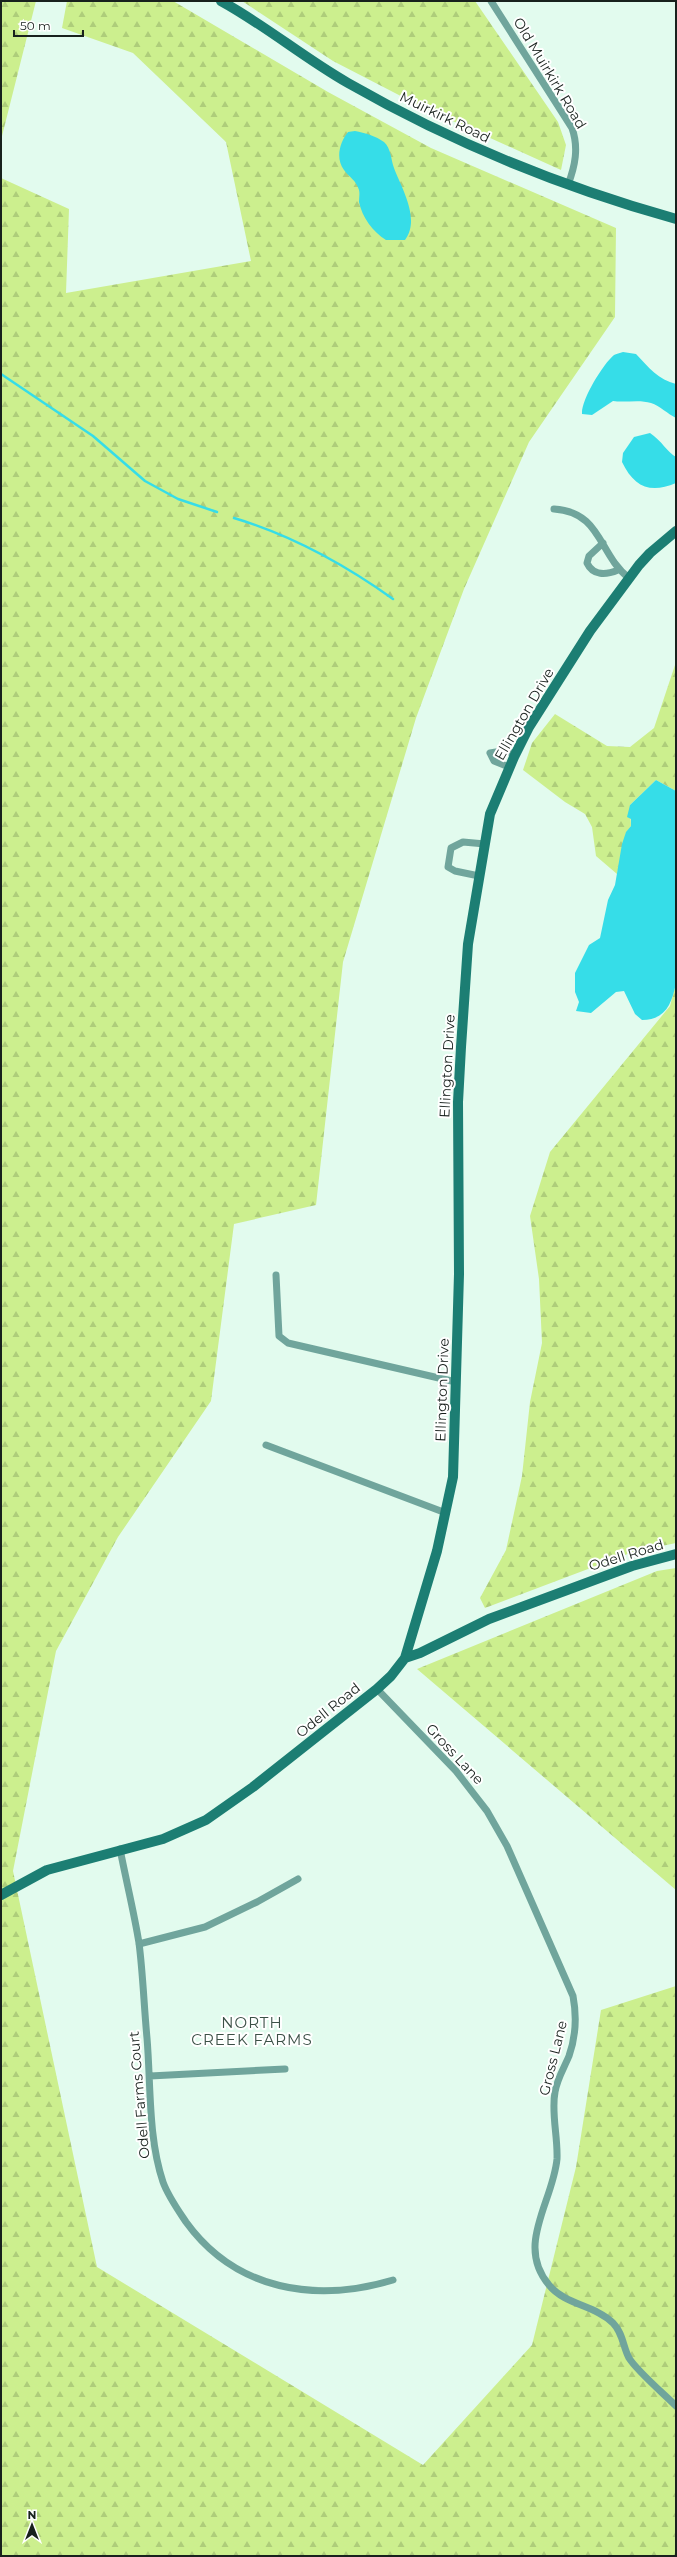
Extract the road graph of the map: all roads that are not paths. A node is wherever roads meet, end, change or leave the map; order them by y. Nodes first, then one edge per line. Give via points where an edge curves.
1 (221, 1) edge
2 (491, 1) edge
3 (568, 185) junction
4 (676, 219) edge
5 (554, 509) dead end
6 (676, 531) edge
7 (603, 543) junction
8 (618, 570) junction
9 (629, 578) junction
10 (515, 753) junction
11 (509, 767) junction
12 (485, 844) junction
13 (479, 876) junction
14 (276, 1275) dead end
15 (456, 1382) junction
16 (266, 1445) dead end
17 (446, 1513) junction
18 (676, 1554) edge
19 (404, 1658) junction
20 (377, 1689) junction
21 (120, 1849) junction
22 (298, 1879) dead end
23 (1, 1895) edge
24 (139, 1944) junction
25 (284, 2069) dead end
26 (150, 2076) junction
27 (394, 2280) dead end
28 (676, 2406) edge

1 - 3 street, Muirkirk Road via 348,83 415,119
2 - 3 street, Old Muirkirk Road via 572,128 576,154
3 - 4 street, Muirkirk Road
5 - 7 street via 568,510 583,517
6 - 9 street, Ellington Drive via 650,552
7 - 8 street
7 - 8 street via 589,556 589,567 601,573
8 - 9 street
9 - 10 street, Ellington Drive via 568,665
10 - 11 street, Ellington Drive
10 - 11 street via 490,753 494,761
11 - 12 street, Ellington Drive via 490,814
12 - 13 street, Ellington Drive
12 - 13 street via 458,843 451,848 448,867
13 - 15 street, Ellington Drive via 468,944 458,1102 459,1274
14 - 15 street via 279,1336 282,1340
15 - 17 street, Ellington Drive via 453,1477
16 - 17 street
17 - 19 street, Ellington Drive via 416,1624
18 - 19 street, Odell Road via 632,1566 528,1603
19 - 20 street, Odell Road via 391,1676
20 - 21 street, Odell Road via 253,1787 206,1820 163,1839
20 - 28 street, Gross Lane via 456,1771 487,1811 507,1846 573,1996 576,2021 569,2056 555,2092 556,2160 536,2230 536,2263 549,2286 568,2300 606,2316 614,2324 620,2332 630,2359
21 - 23 street, Odell Road via 46,1870
21 - 24 street, Odell Farms Court
22 - 24 street via 205,1927
24 - 26 street, Odell Farms Court
25 - 26 street
26 - 27 street, Odell Farms Court via 154,2143 164,2184 192,2230 214,2254 244,2274 300,2289 344,2291

